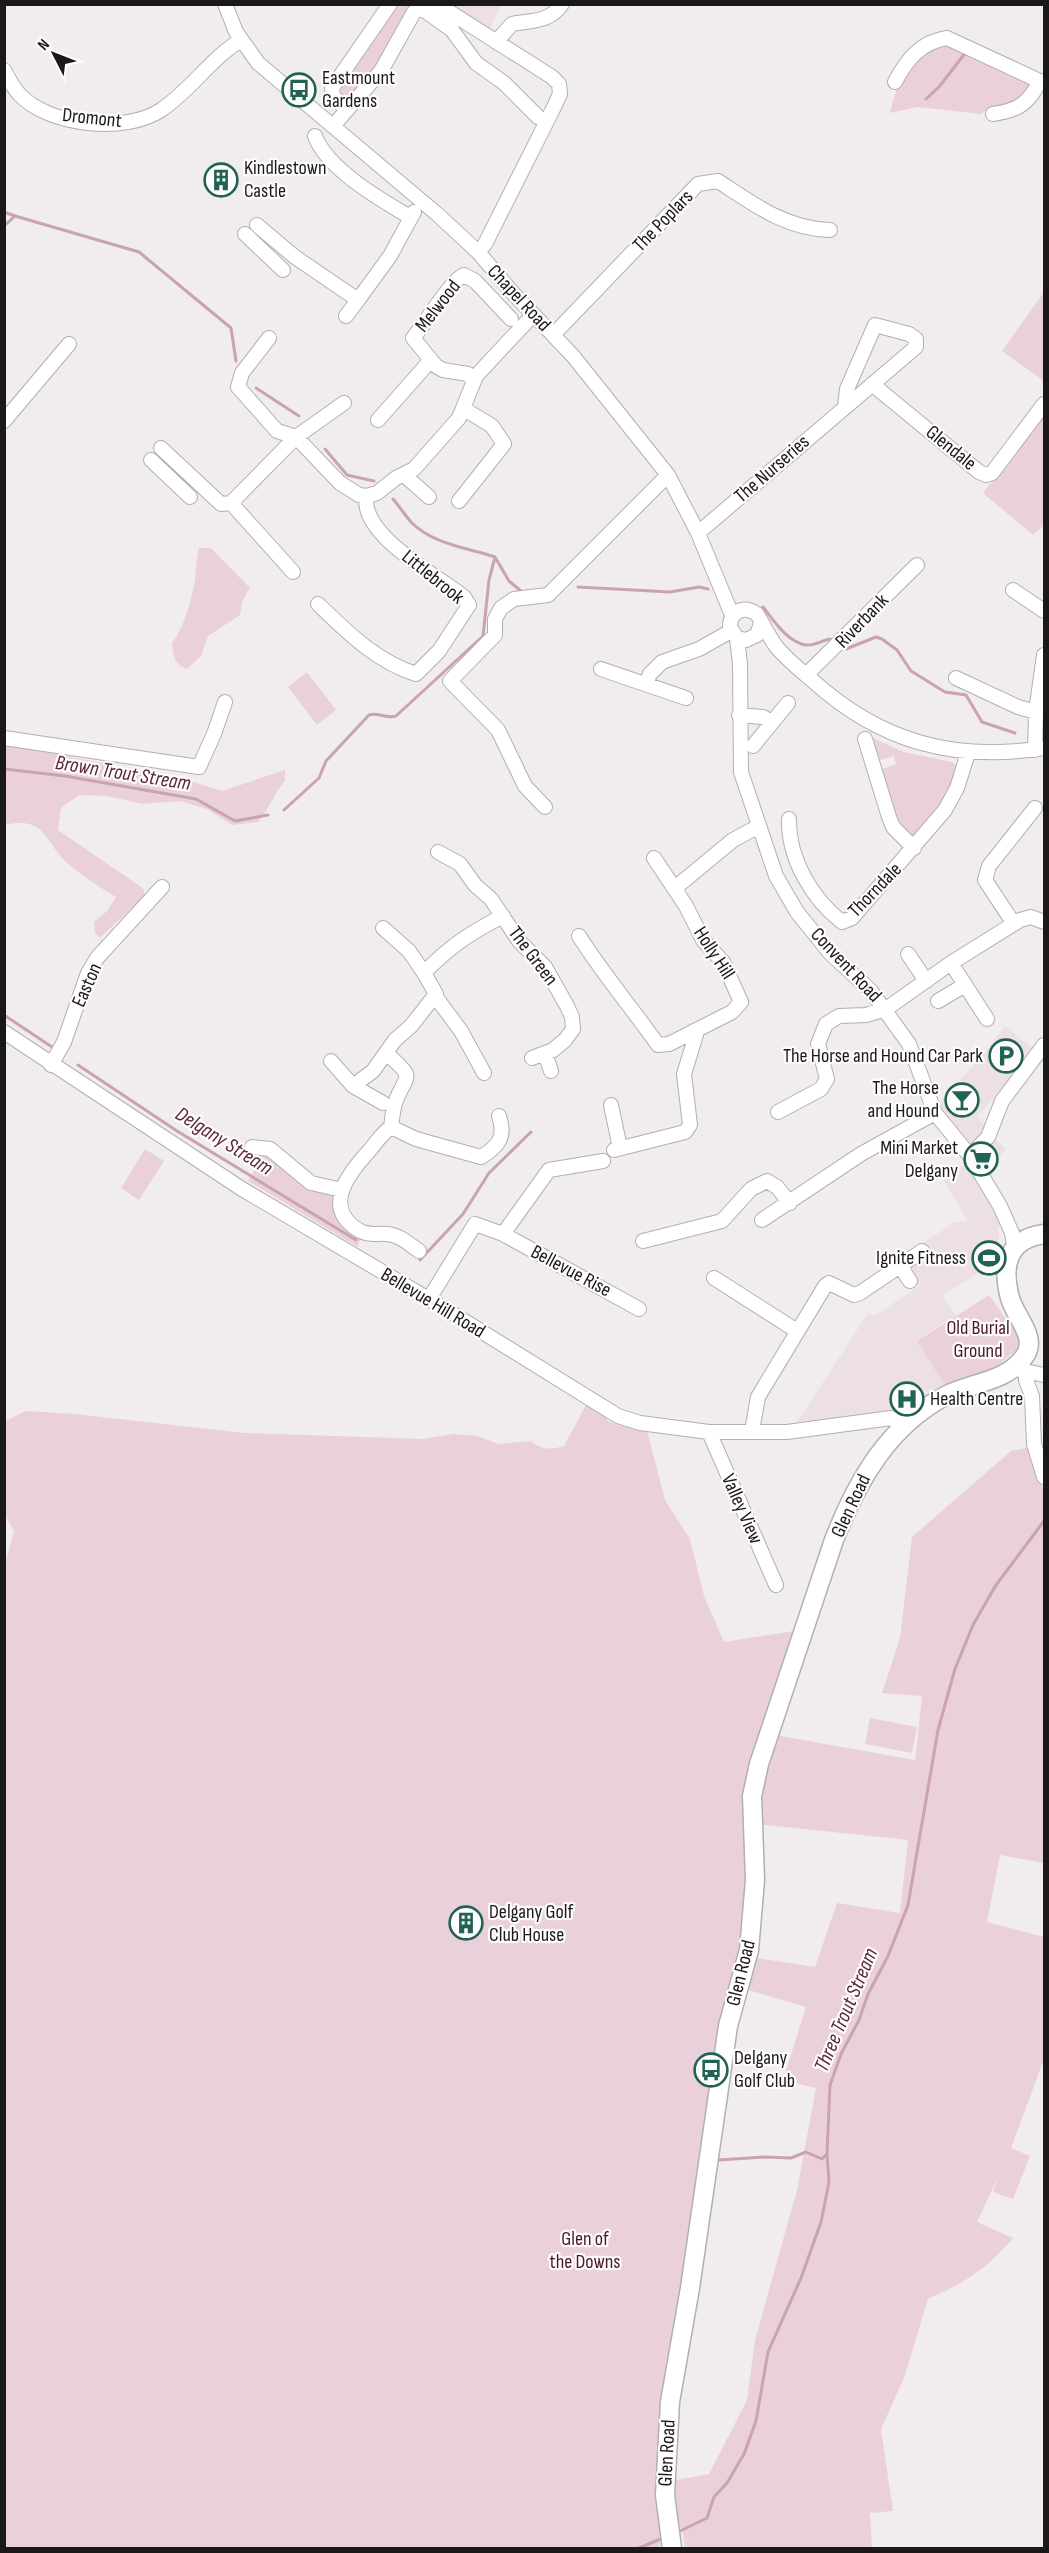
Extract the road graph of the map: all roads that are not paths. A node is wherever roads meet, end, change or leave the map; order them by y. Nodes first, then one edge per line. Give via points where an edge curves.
1 (225, 4) edge
2 (390, 4) edge
3 (437, 4) edge
4 (562, 4) edge
5 (415, 7) edge
6 (241, 40) junction
7 (496, 42) junction
8 (4, 70) edge
9 (896, 82) dead end
10 (1042, 82) edge
11 (347, 110) junction
12 (993, 114) dead end
13 (538, 117) dead end
14 (333, 126) junction
15 (315, 136) dead end
16 (423, 201) junction
17 (410, 217) junction
18 (257, 225) dead end
19 (830, 230) dead end
20 (245, 234) dead end
21 (284, 248) junction
22 (478, 252) junction
23 (273, 260) junction
24 (283, 270) dead end
25 (358, 300) junction
26 (533, 315) junction
27 (346, 316) dead end
28 (511, 319) dead end
29 (552, 334) junction
30 (269, 338) dead end
31 (69, 344) dead end
32 (430, 361) junction
33 (473, 380) junction
34 (872, 384) junction
35 (344, 403) dead end
36 (1044, 404) edge
37 (845, 406) junction
38 (464, 409) junction
39 (378, 420) dead end
40 (4, 422) edge
41 (296, 437) junction
42 (161, 448) dead end
43 (151, 460) dead end
44 (184, 469) junction
45 (404, 475) junction
46 (668, 475) junction
47 (173, 481) junction
48 (367, 496) junction
49 (190, 497) dead end
50 (429, 497) dead end
51 (459, 501) dead end
52 (231, 503) junction
53 (698, 533) junction
54 (917, 565) dead end
55 (293, 572) dead end
56 (1013, 590) dead end
57 (318, 604) dead end
58 (1044, 611) edge
59 (738, 612) junction
60 (761, 623) junction
61 (743, 636) junction
62 (777, 647) junction
63 (1044, 655) edge
64 (601, 669) dead end
65 (806, 675) junction
66 (956, 678) dead end
67 (646, 684) junction
68 (686, 698) dead end
69 (225, 702) dead end
70 (788, 702) dead end
71 (1036, 712) junction
72 (739, 716) junction
73 (772, 722) junction
74 (4, 738) edge
75 (865, 739) dead end
76 (753, 746) dead end
77 (1040, 749) edge
78 (968, 753) junction
79 (545, 807) dead end
80 (1035, 808) dead end
81 (789, 819) dead end
82 (759, 826) junction
83 (915, 848) junction
84 (438, 852) dead end
85 (654, 858) dead end
86 (162, 887) dead end
87 (675, 888) junction
88 (502, 916) junction
89 (1044, 922) edge
90 (1014, 924) junction
91 (383, 928) dead end
92 (579, 936) dead end
93 (908, 954) dead end
94 (951, 963) junction
95 (424, 973) junction
96 (926, 981) junction
97 (965, 985) junction
98 (435, 996) junction
99 (938, 1001) dead end
100 (886, 1009) junction
101 (987, 1019) dead end
102 (694, 1031) junction
103 (4, 1032) edge
104 (1044, 1045) edge
105 (387, 1054) junction
106 (331, 1061) dead end
107 (51, 1065) junction
108 (550, 1071) dead end
109 (484, 1073) dead end
110 (353, 1086) junction
111 (383, 1103) dead end
112 (611, 1105) dead end
113 (778, 1112) dead end
114 (935, 1113) junction
115 (499, 1116) dead end
116 (391, 1127) junction
117 (252, 1147) dead end
118 (969, 1156) junction
119 (603, 1161) dead end
120 (342, 1190) junction
121 (790, 1203) junction
122 (762, 1220) dead end
123 (366, 1234) junction
124 (503, 1234) junction
125 (1044, 1234) edge
126 (643, 1241) dead end
127 (1014, 1246) junction
128 (419, 1251) dead end
129 (922, 1251) dead end
130 (357, 1257) junction
131 (900, 1266) junction
132 (714, 1278) dead end
133 (910, 1281) dead end
134 (429, 1299) junction
135 (639, 1309) dead end
136 (797, 1331) junction
137 (1020, 1370) junction
138 (1044, 1375) edge
139 (904, 1426) junction
140 (752, 1431) junction
141 (709, 1432) junction
142 (1044, 1477) edge
143 (776, 1585) dead end
144 (671, 2539) edge

1 - 6 street
2 - 11 street via 332,88 333,96
3 - 7 street, Chapel Road
4 - 7 street via 541,21 512,24
5 - 11 street via 381,71
5 - 13 street via 425,9 452,30 476,63 527,96
6 - 8 street, Dromont via 160,111 119,124 67,119 41,110 19,93
6 - 14 street via 268,74
7 - 22 street, Chapel Road via 552,76 559,84 560,94
9 - 10 street via 905,64 924,45 947,38
10 - 12 street via 1020,108
11 - 14 street
14 - 16 street
15 - 17 street via 321,149 338,166
16 - 17 street
16 - 22 street
17 - 25 street via 390,256
18 - 21 street
19 - 29 street, The Poplars via 796,225 768,214 718,181 698,184
20 - 23 street
21 - 23 street
21 - 25 street
22 - 26 street, Chapel Road
23 - 24 street
25 - 27 street
26 - 29 street, Chapel Road
26 - 33 street
28 - 32 street, Melwood via 475,281 460,276 413,338
29 - 46 street, Chapel Road
30 - 41 street via 242,374 238,387 277,431
31 - 40 street
32 - 33 street, Melwood via 443,370 468,374
32 - 39 street, Melwood
33 - 38 street
34 - 36 street, Glendale via 986,476
34 - 37 street, The Nurseries
34 - 37 street, The Nurseries via 916,347 916,339 875,325 847,389
35 - 41 street
37 - 53 street, The Nurseries
38 - 45 street via 414,469
38 - 51 street via 492,426 504,444
41 - 48 street via 340,483
41 - 52 street
42 - 44 street
43 - 47 street
44 - 47 street
44 - 52 street via 221,504
45 - 48 street
45 - 50 street
46 - 53 street, Chapel Road
46 - 79 street via 548,595 514,599 501,608 495,619 495,635 450,681 498,730 525,786
47 - 49 street
48 - 57 street, Littlebrook via 364,506 371,522 469,605 439,651 416,674 382,659
52 - 55 street
53 - 59 street, Chapel Road
54 - 65 street, Riverbank
56 - 58 street
59 - 60 street via 757,614
59 - 61 street via 729,623
60 - 61 street via 759,631
60 - 62 street
61 - 62 street
61 - 67 street via 662,663
61 - 72 street, Convent Road
62 - 65 street
63 - 71 street
64 - 67 street
65 - 78 street via 833,700 878,727 908,740
66 - 71 street
67 - 68 street
69 - 74 street via 199,767
70 - 73 street
71 - 77 street
72 - 73 street via 763,717
72 - 82 street, Convent Road via 741,772
73 - 76 street
75 - 83 street, Thorndale via 889,817
77 - 78 street
78 - 83 street, Thorndale via 953,796
80 - 90 street via 988,866 985,880
81 - 83 street, Thorndale via 797,863 828,911 842,922 852,918
82 - 87 street via 733,840
82 - 100 street, Convent Road via 776,876 797,912
84 - 88 street, The Green via 460,864
85 - 87 street, Holly Hill
86 - 107 street, Easton via 97,958
87 - 102 street, Holly Hill via 704,940 723,962 741,1002 732,1012
88 - 95 street, The Green via 465,935
88 - 108 street, The Green via 519,941 545,967 572,1017 573,1029 565,1040 539,1055
89 - 90 street via 1031,917
90 - 94 street
91 - 95 street via 409,951
92 - 102 street, Holly Hill via 658,1044 669,1044
93 - 96 street
94 - 96 street
94 - 97 street
95 - 98 street
96 - 100 street
97 - 99 street
97 - 101 street
98 - 105 street
98 - 109 street via 461,1031
100 - 113 street via 839,1016 826,1024 818,1044 827,1079 821,1089
100 - 114 street, Convent Road via 918,1062
102 - 112 street via 684,1074 690,1125 685,1132 617,1149
103 - 107 street, Bellevue Hill Road
104 - 118 street via 1002,1101 988,1137
105 - 110 street
105 - 116 street via 406,1071 407,1083 395,1102
106 - 110 street
107 - 130 street, Bellevue Hill Road via 232,1183
110 - 111 street
114 - 118 street, Convent Road
114 - 121 street via 861,1154
115 - 116 street via 502,1139 481,1157 416,1139
116 - 120 street via 356,1164
117 - 120 street via 270,1149 311,1183
118 - 127 street, Convent Road via 1000,1206
119 - 124 street via 549,1170
120 - 123 street via 340,1206 344,1216
121 - 122 street
121 - 126 street via 767,1181 751,1189 722,1221
123 - 128 street via 401,1238
123 - 130 street
124 - 134 street, Bellevue Rise via 475,1224
124 - 135 street, Bellevue Rise
125 - 127 main road via 1023,1239
127 - 137 main road via 1007,1279 1010,1298 1029,1343
129 - 131 street
130 - 134 street, Bellevue Hill Road
131 - 133 street
131 - 136 street via 854,1295 829,1283
132 - 136 street
134 - 141 street, Bellevue Hill Road via 618,1416 640,1424
136 - 140 street via 758,1397
137 - 138 street
137 - 139 main road, Glen Road via 948,1395
137 - 142 street via 1032,1396 1034,1444
139 - 140 street, Bellevue Hill Road via 891,1418 787,1432
139 - 144 main road, Glen Road via 865,1473 847,1508 782,1690 752,1796 754,1910 749,1950 728,2026 670,2402 664,2495
140 - 141 street, Bellevue Hill Road
141 - 143 street, Valley View

